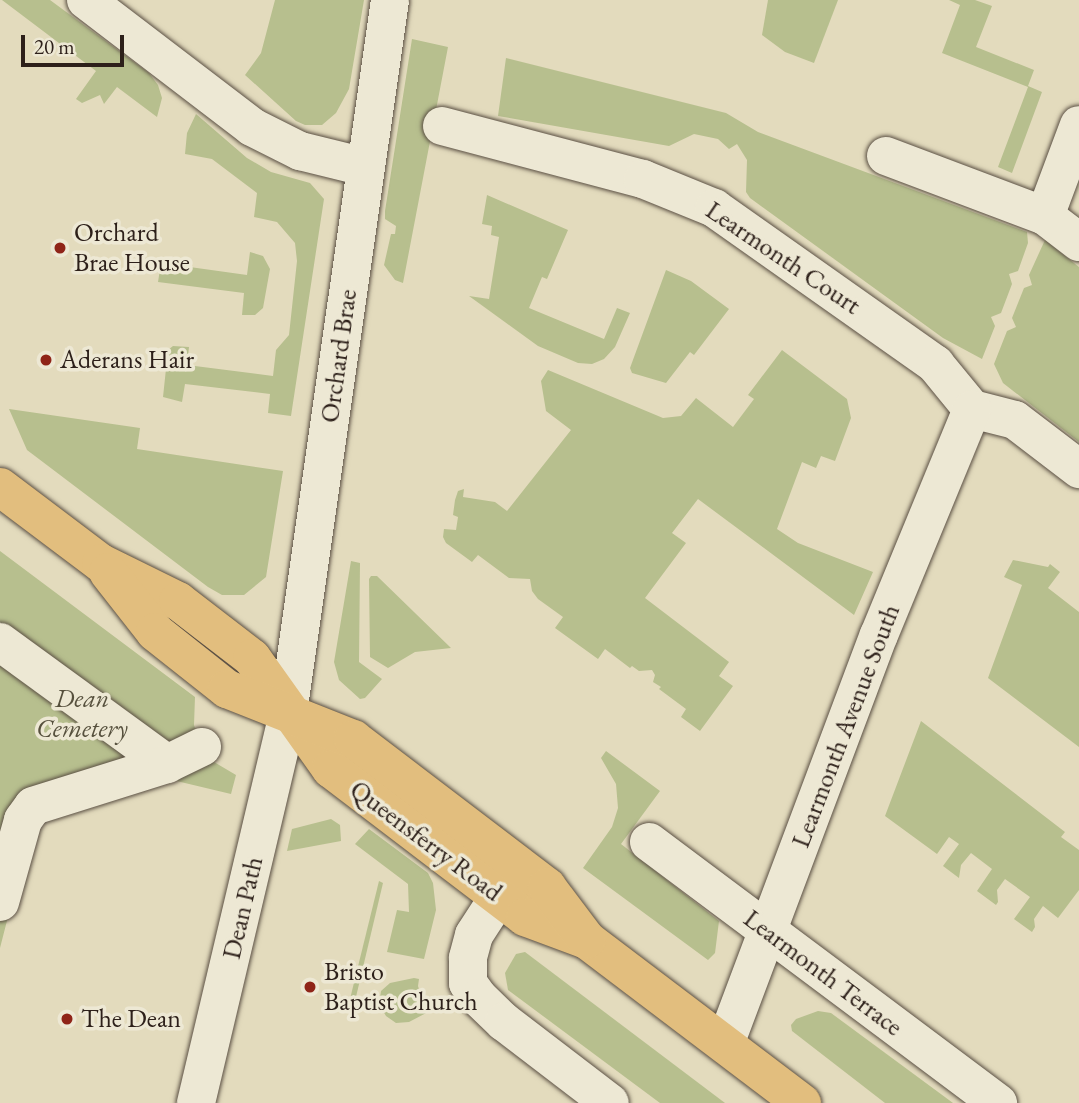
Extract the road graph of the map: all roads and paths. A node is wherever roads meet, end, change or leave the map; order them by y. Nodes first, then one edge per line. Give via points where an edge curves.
1 (86, 0) edge
2 (390, 0) edge
3 (1079, 125) edge
4 (442, 126) dead end
5 (886, 156) dead end
6 (365, 167) junction
7 (1045, 216) junction
8 (1079, 242) edge
9 (972, 410) junction
10 (1079, 469) edge
11 (0, 487) edge
12 (0, 642) edge
13 (288, 713) junction
14 (202, 747) dead end
15 (167, 764) junction
16 (649, 842) dead end
17 (509, 881) junction
18 (0, 902) edge
19 (769, 933) junction
20 (725, 1044) junction
21 (196, 1103) edge
22 (610, 1103) edge
23 (802, 1103) edge
24 (998, 1103) edge

1 - 6 street via 262,133 300,151
2 - 6 street, Orchard Brae
3 - 7 street
4 - 9 street, Learmonth Court via 643,179 714,208 935,364
5 - 7 street
6 - 13 street, Orchard Brae
7 - 8 street
9 - 10 street via 1015,420
9 - 19 street, Learmonth Avenue South via 879,635
11 - 13 main road, Queensferry Road via 101,563 178,601 251,658
12 - 15 street
13 - 17 main road, Queensferry Road via 331,769
13 - 21 street, Dean Path
14 - 15 street
15 - 18 street via 33,806 23,820
16 - 19 street, Learmonth Terrace
17 - 20 main road, Queensferry Road via 526,916 587,940
17 - 22 street via 470,947 468,983 504,1022
19 - 20 street, Learmonth Avenue South
19 - 24 street, Learmonth Terrace
20 - 23 main road, Queensferry Road

